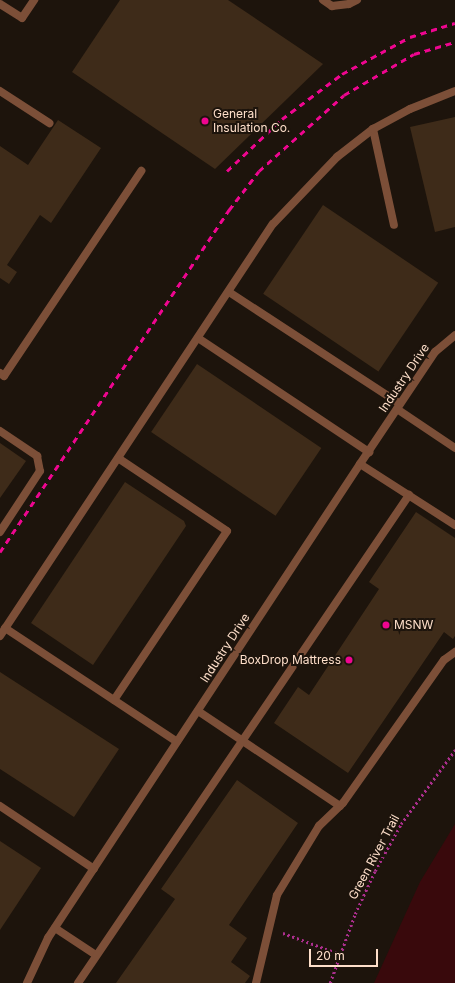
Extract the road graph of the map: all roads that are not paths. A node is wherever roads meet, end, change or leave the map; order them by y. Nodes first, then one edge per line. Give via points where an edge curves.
1 (34, 0) edge
2 (324, 0) edge
3 (357, 0) edge
4 (0, 4) edge
5 (0, 91) edge
6 (455, 91) edge
7 (49, 123) dead end
8 (373, 129) junction
9 (141, 171) dead end
10 (394, 226) dead end
11 (229, 292) junction
12 (455, 335) edge
13 (198, 338) junction
14 (0, 373) edge
15 (399, 407) junction
16 (0, 431) edge
17 (455, 448) edge
18 (369, 452) junction
19 (118, 458) junction
20 (360, 464) junction
21 (409, 495) junction
22 (455, 525) edge
23 (0, 532) edge
24 (6, 628) junction
25 (0, 636) edge
26 (455, 652) edge
27 (114, 700) junction
28 (198, 711) junction
29 (240, 739) junction
30 (177, 742) junction
31 (0, 806) edge
32 (340, 806) junction
33 (94, 869) junction
34 (55, 928) junction
35 (96, 956) junction
36 (27, 983) edge
37 (78, 983) edge
38 (256, 983) edge

1 - 4 street via 22,18
2 - 3 street via 332,6 349,4
5 - 7 street
6 - 8 street via 410,109
8 - 10 street
8 - 11 street via 337,157 273,224
9 - 14 street via 4,376
11 - 13 street
11 - 15 street
12 - 15 street, Industry Drive via 435,352
13 - 18 street
13 - 19 street
15 - 17 street
15 - 18 street, Industry Drive
16 - 23 street via 37,456 40,470
18 - 20 street, Industry Drive
19 - 24 street
19 - 27 street via 227,531
20 - 21 street
20 - 28 street, Industry Drive
21 - 22 street
21 - 29 street
24 - 25 street
24 - 27 street
26 - 32 street via 444,660
27 - 30 street
28 - 29 street
28 - 30 street, Industry Drive
29 - 32 street
29 - 35 street
30 - 33 street, Industry Drive
31 - 33 street
32 - 38 street via 319,826 281,889 268,928
33 - 34 street, Industry Drive
34 - 35 street
34 - 36 street, Industry Drive
35 - 37 street

